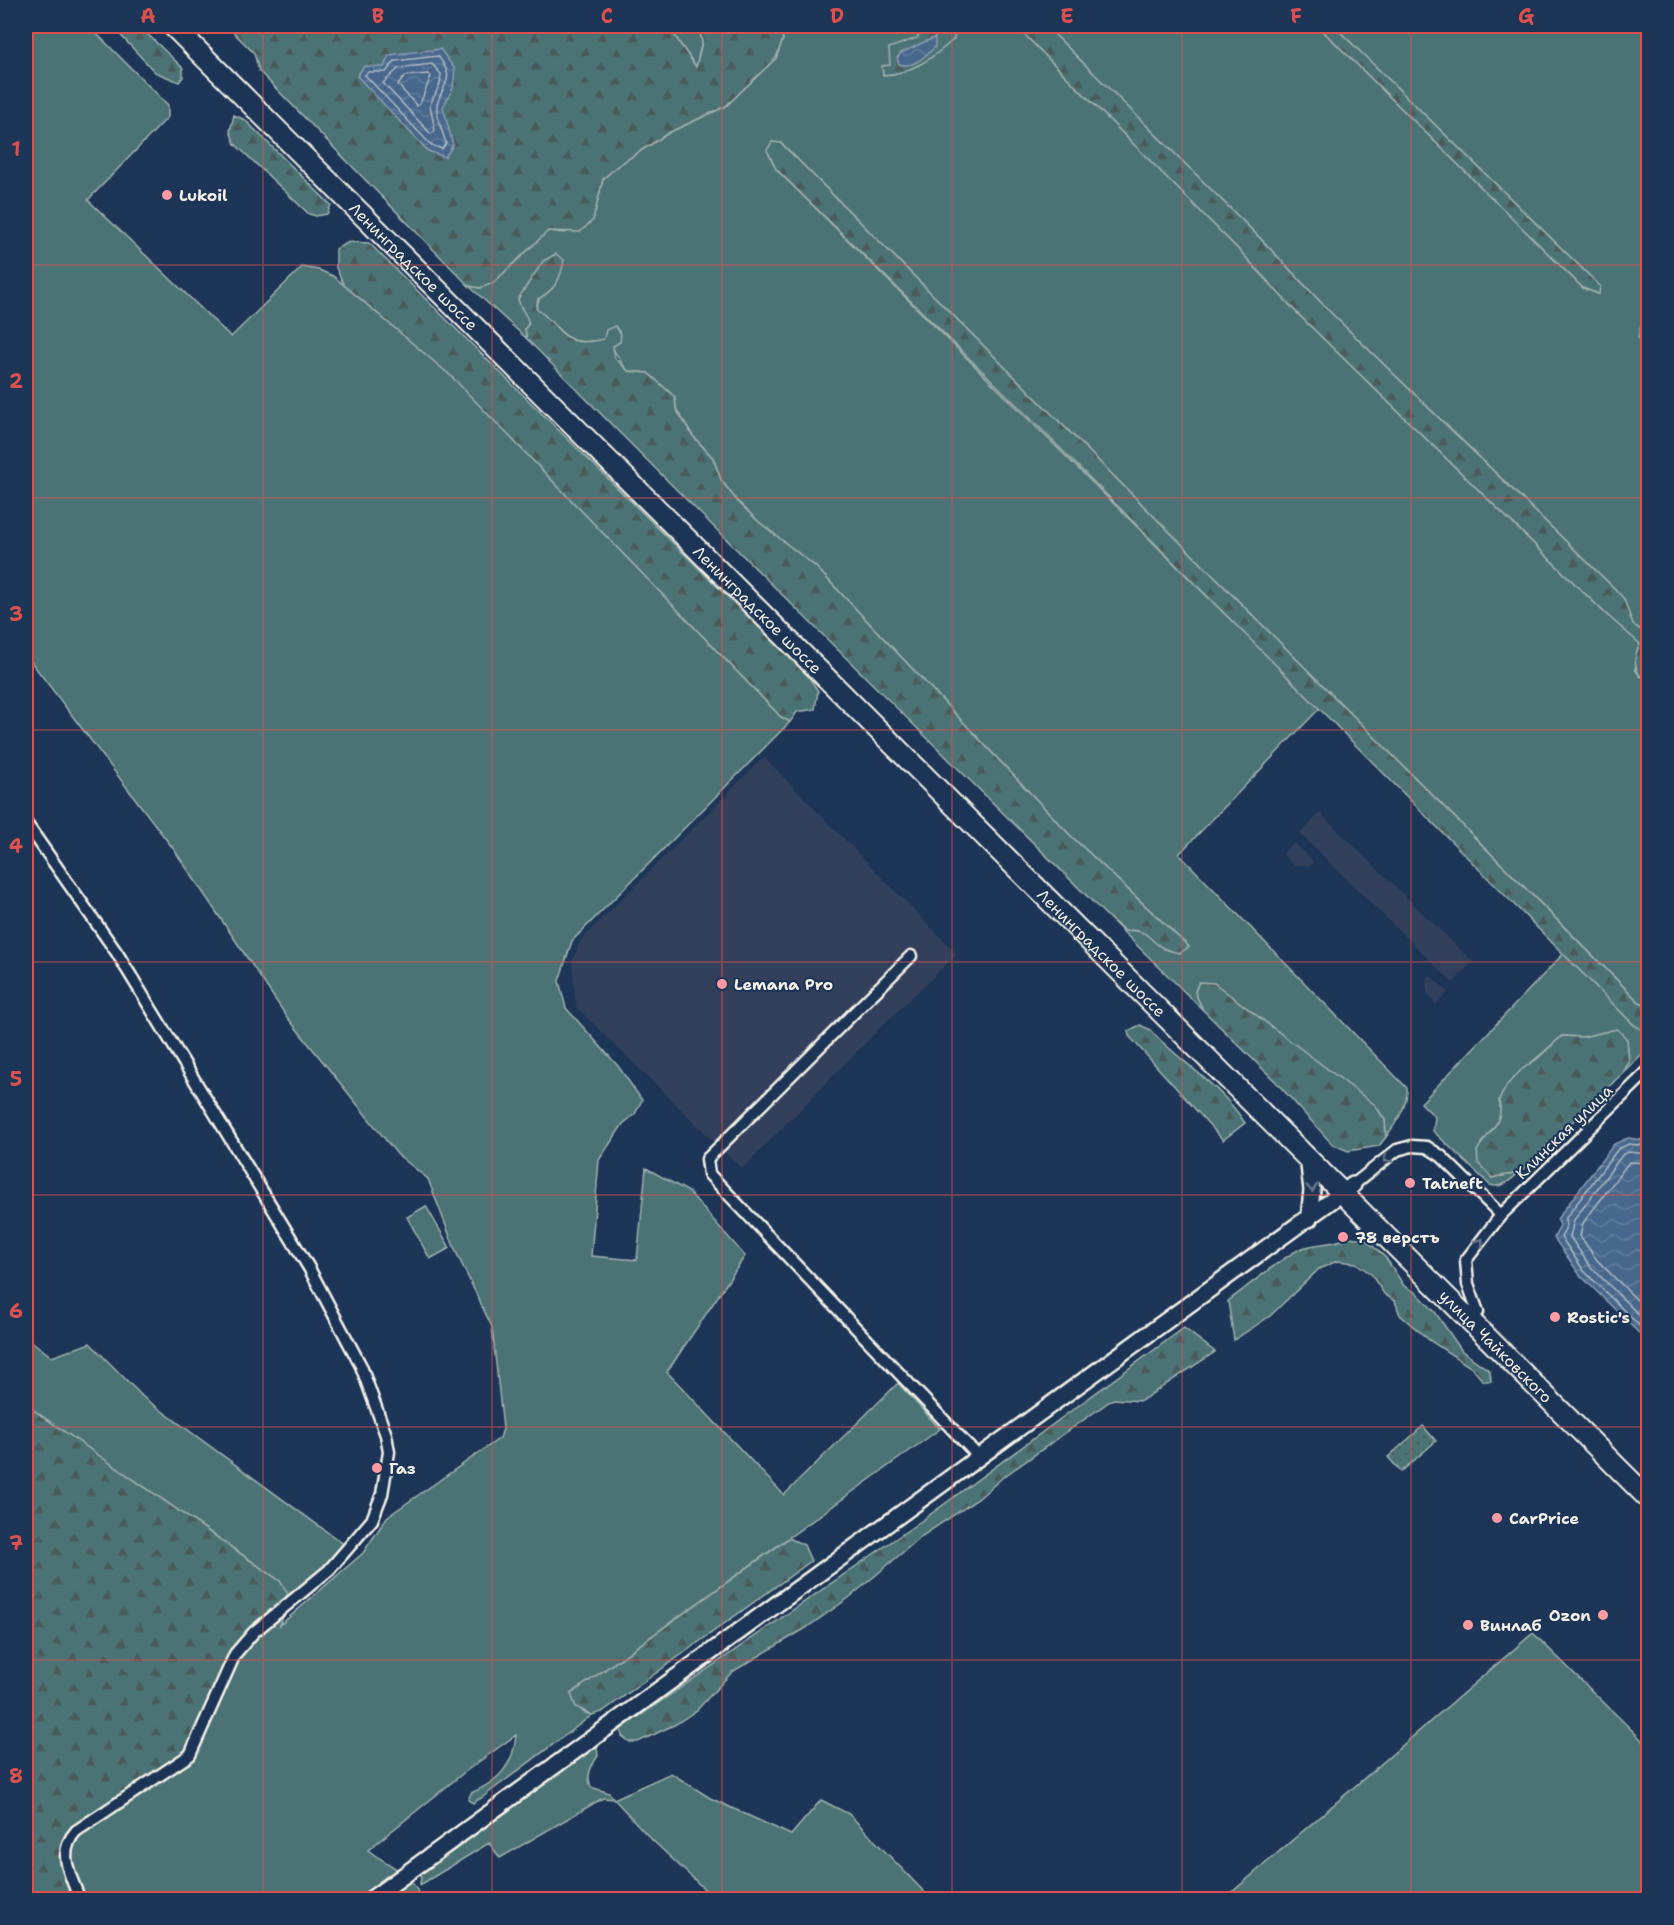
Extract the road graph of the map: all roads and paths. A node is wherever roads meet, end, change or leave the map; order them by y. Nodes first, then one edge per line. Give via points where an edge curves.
1 (173, 26) edge
2 (186, 26) edge
3 (26, 823) edge
4 (911, 956) dead end
5 (1648, 1071) edge
6 (1308, 1157) junction
7 (1349, 1189) junction
8 (1365, 1213) junction
9 (1501, 1215) junction
10 (1309, 1219) junction
11 (1478, 1312) junction
12 (978, 1456) junction
13 (1648, 1482) edge
14 (1648, 1498) edge
15 (80, 1899) edge
16 (370, 1899) edge

1 - 6 highway, Ленинградское шоссе
2 - 7 highway, Ленинградское шоссе
3 - 15 street via 117,953 309,1268 361,1366 389,1452 382,1494 372,1520 329,1570 254,1632 235,1654 190,1755 67,1840 68,1867
4 - 12 street via 707,1159 709,1174
5 - 9 street, Клинская улица
6 - 7 highway, Ленинградское шоссе
6 -> 10 street via 1312,1190
7 - 8 highway, улица Чайковского
9 -> 7 street via 1427,1147 1397,1150
7 - 10 street
7 - 11 highway, улица Чайковского
8 - 10 street via 1334,1210
8 - 14 highway, улица Чайковского
11 -> 9 street, Клинская улица via 1468,1284 1466,1260
10 - 12 street
11 - 13 highway, улица Чайковского
12 - 16 street

